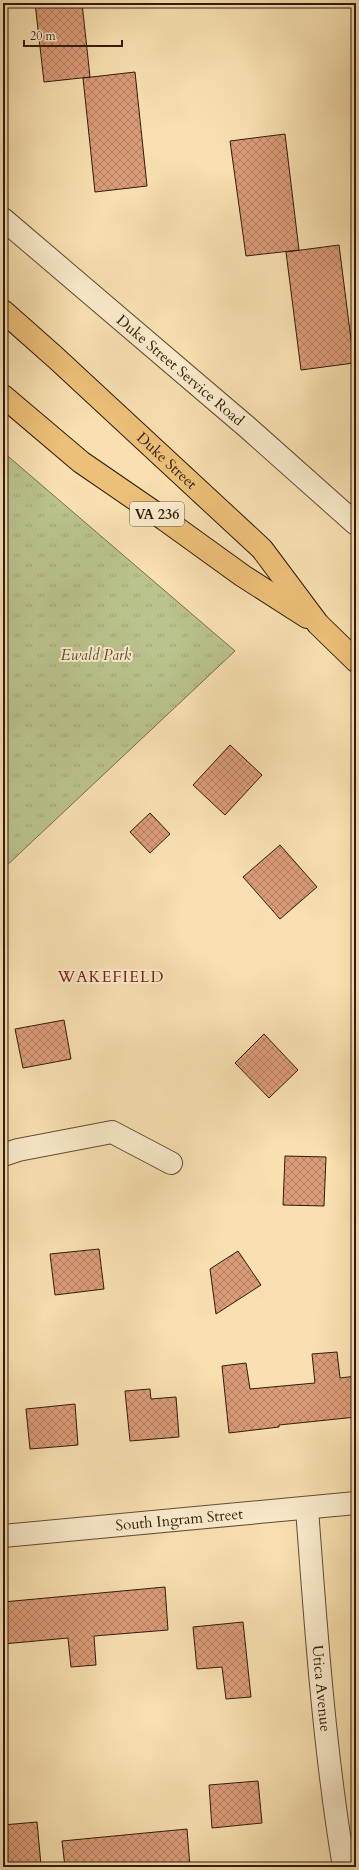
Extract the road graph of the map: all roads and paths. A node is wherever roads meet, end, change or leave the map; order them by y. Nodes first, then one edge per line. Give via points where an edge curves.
1 (3, 219) edge
2 (3, 311) edge
3 (3, 396) edge
4 (356, 524) edge
5 (318, 624) junction
6 (356, 661) edge
7 (3, 1155) edge
8 (171, 1163) dead end
9 (356, 1503) edge
10 (307, 1509) junction
11 (3, 1536) edge
12 (344, 1867) edge

1 - 4 street, Duke Street Service Road via 247,427
2 - 5 main road, Duke Street / VA 236 via 262,549
3 - 5 main road, Duke Street / VA 236 via 81,462 242,576
5 - 6 main road, Duke Street / VA 236
7 - 8 street via 112,1132
9 - 10 street, South Ingram Street
10 - 11 street, South Ingram Street
10 - 12 street, Utica Avenue via 324,1718

